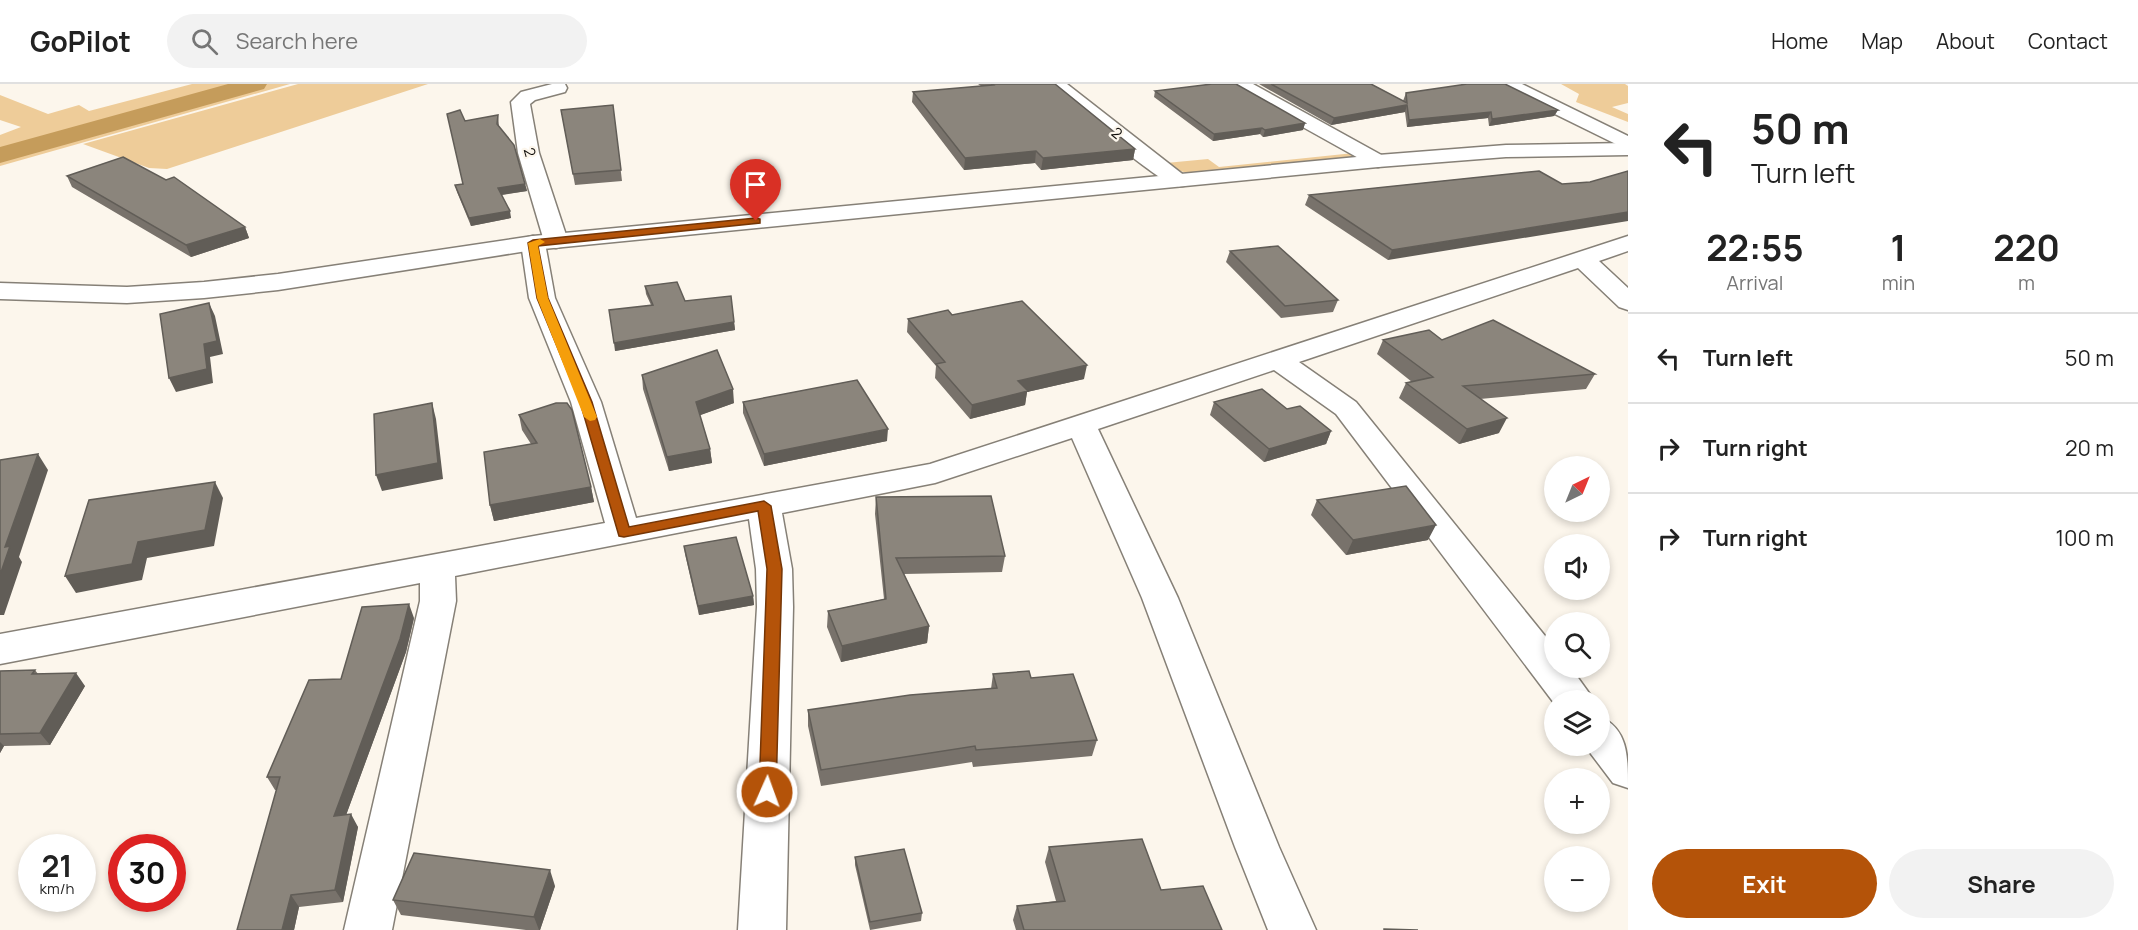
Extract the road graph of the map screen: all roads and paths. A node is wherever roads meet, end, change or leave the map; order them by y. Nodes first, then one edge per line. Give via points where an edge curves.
1 (1056, 84) edge
2 (1239, 84) edge
3 (1508, 84) edge
4 (558, 88) dead end
5 (1628, 144) edge
6 (1628, 149) edge
7 (1378, 161) junction
8 (1179, 180) junction
9 (544, 242) junction
10 (1628, 243) edge
11 (1583, 259) junction
12 (0, 291) edge
13 (1628, 302) edge
14 (1278, 360) junction
15 (1081, 425) junction
16 (764, 506) junction
17 (624, 532) junction
18 (437, 567) junction
19 (0, 649) edge
20 (1566, 690) edge
21 (1610, 747) edge
22 (1628, 770) edge
23 (368, 930) edge
24 (762, 930) edge
25 (1292, 930) edge

1 - 8 street, 2
2 - 7 street
3 - 5 street
4 - 9 street, 2 via 520,102
6 - 7 street via 1506,151
7 - 8 street
8 - 9 street
9 - 12 street via 204,290 127,295
9 - 17 street via 542,298 586,402
10 - 11 street
11 - 13 street
11 - 14 street
14 - 15 street
14 - 20 street via 1346,408
15 - 16 street via 935,473
15 - 25 street via 1160,598
16 - 17 street
16 - 24 street via 774,569 775,607
17 - 18 street
18 - 19 street
18 - 23 street via 438,601
21 - 22 street

